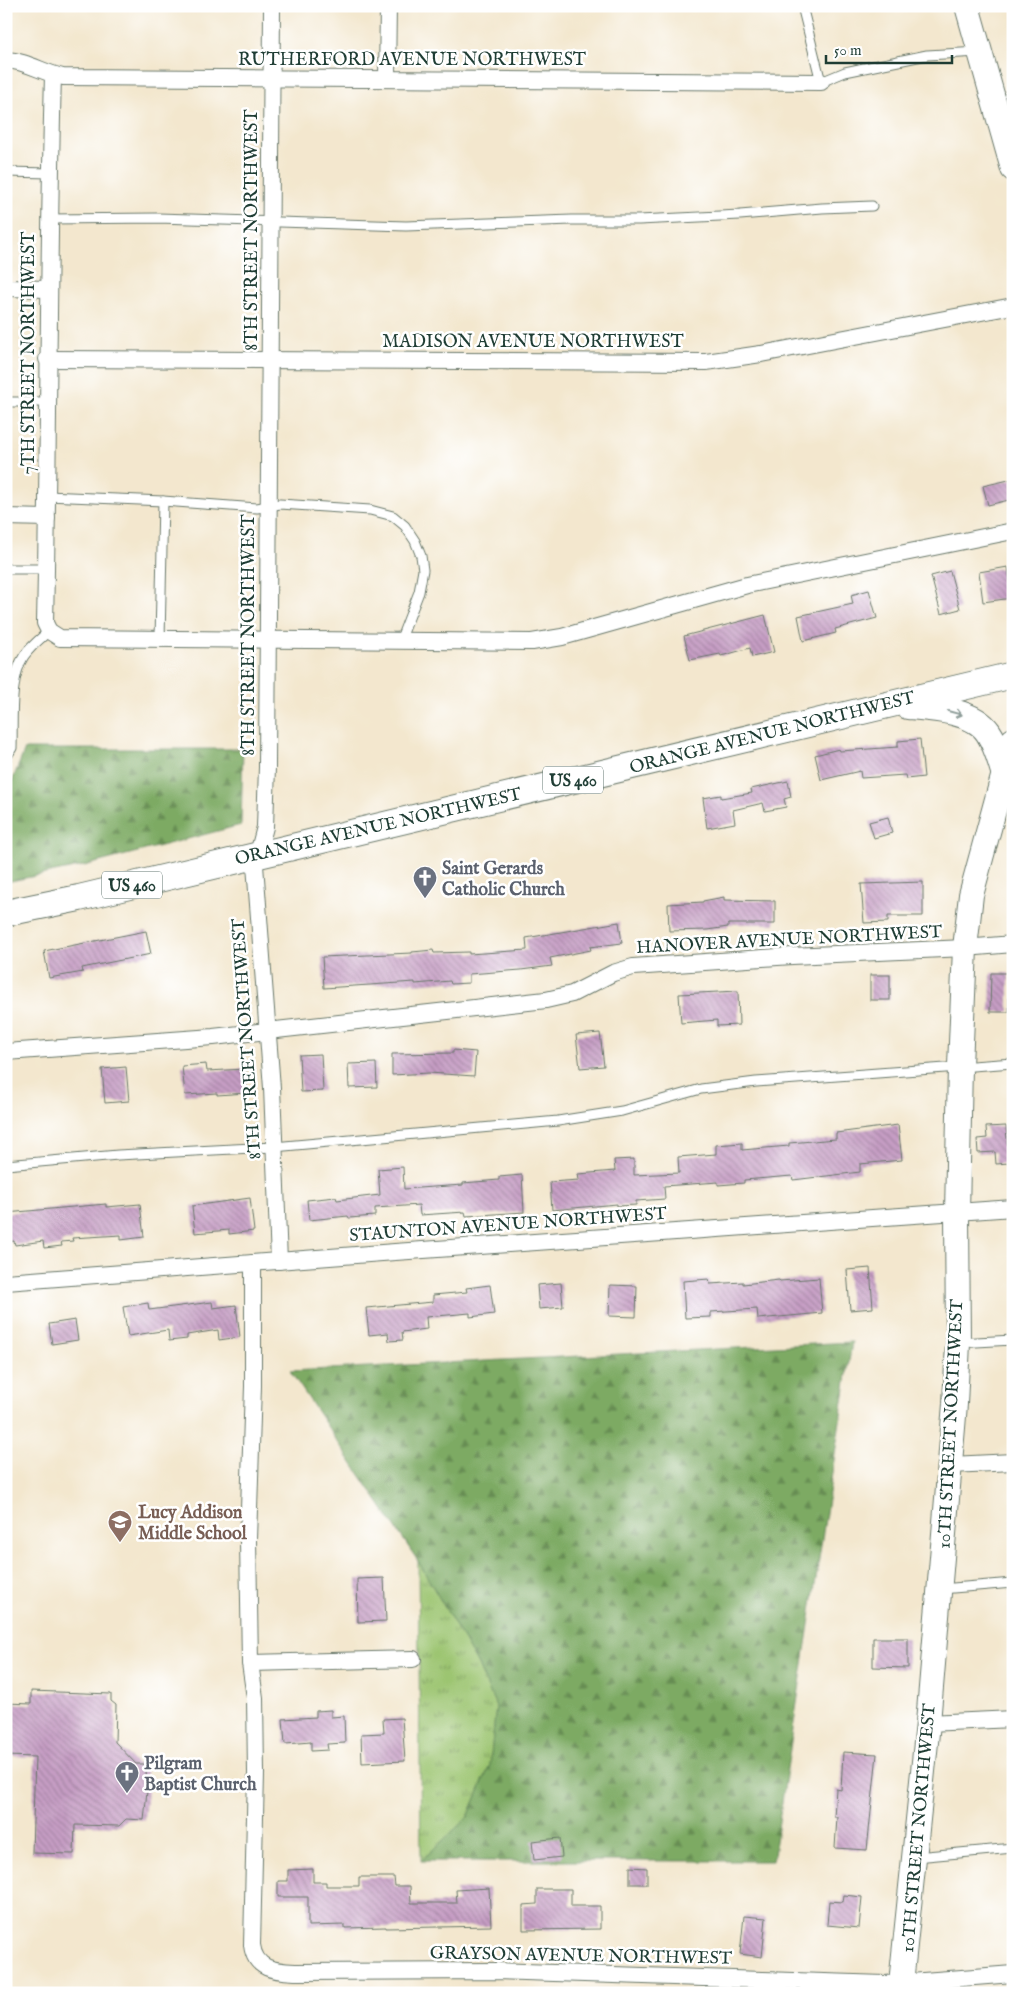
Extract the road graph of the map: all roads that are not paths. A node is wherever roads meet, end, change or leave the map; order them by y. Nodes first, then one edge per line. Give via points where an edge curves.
1 (272, 6) edge
2 (388, 6) edge
3 (802, 6) edge
4 (966, 6) edge
5 (979, 52) junction
6 (6, 60) edge
7 (53, 75) junction
8 (272, 78) junction
9 (387, 79) junction
10 (820, 82) junction
11 (1013, 169) edge
12 (6, 172) edge
13 (50, 173) junction
14 (872, 206) dead end
15 (49, 219) junction
16 (271, 221) junction
17 (6, 288) edge
18 (48, 289) junction
19 (1013, 306) edge
20 (47, 359) junction
21 (270, 360) junction
22 (6, 402) edge
23 (48, 402) junction
24 (48, 496) junction
25 (163, 502) junction
26 (268, 507) junction
27 (6, 517) edge
28 (47, 518) junction
29 (1013, 531) edge
30 (6, 569) edge
31 (46, 569) junction
32 (49, 631) junction
33 (160, 640) junction
34 (268, 640) junction
35 (400, 641) junction
36 (1013, 675) edge
37 (889, 704) junction
38 (1013, 740) edge
39 (6, 758) edge
40 (1004, 772) junction
41 (257, 854) junction
42 (6, 913) edge
43 (1013, 944) edge
44 (965, 948) junction
45 (268, 1031) junction
46 (6, 1052) edge
47 (1013, 1063) edge
48 (960, 1066) junction
49 (274, 1147) junction
50 (6, 1164) edge
51 (1013, 1208) edge
52 (957, 1213) junction
53 (279, 1261) junction
54 (253, 1263) junction
55 (6, 1282) edge
56 (1013, 1340) edge
57 (958, 1343) junction
58 (1013, 1462) edge
59 (951, 1465) junction
60 (1013, 1583) edge
61 (940, 1589) junction
62 (413, 1659) dead end
63 (250, 1663) junction
64 (1013, 1719) edge
65 (928, 1723) junction
66 (1013, 1848) edge
67 (915, 1857) junction
68 (1013, 1974) edge
69 (902, 1988) edge

1 - 8 street, 8TH STREET NORTHWEST
2 - 9 street
3 - 10 lane
4 - 5 main road
5 - 10 lane via 927,55 845,72
5 - 11 main road
6 - 7 street, RUTHERFORD AVENUE NORTHWEST via 27,63
7 - 8 street, RUTHERFORD AVENUE NORTHWEST
7 - 13 street, 7TH STREET NORTHWEST
8 - 9 street, RUTHERFORD AVENUE NORTHWEST
8 - 16 street, 8TH STREET NORTHWEST
9 - 10 street, RUTHERFORD AVENUE NORTHWEST
12 - 13 lane
13 - 15 street, 7TH STREET NORTHWEST
14 - 16 lane via 528,223 406,226
15 - 16 lane
15 - 18 street, 7TH STREET NORTHWEST
16 - 21 street, 8TH STREET NORTHWEST
17 - 18 street
18 - 20 street, 7TH STREET NORTHWEST
19 - 21 street, MADISON AVENUE NORTHWEST via 706,362
20 - 21 street, MADISON AVENUE NORTHWEST
20 - 23 street, 7TH STREET NORTHWEST
21 - 26 street, 8TH STREET NORTHWEST
22 - 23 lane
23 - 24 street, 7TH STREET NORTHWEST
24 - 25 lane
24 - 28 street, 7TH STREET NORTHWEST
25 - 26 lane
25 - 33 lane
26 - 34 street, 8TH STREET NORTHWEST
26 - 35 lane via 280,504 370,510 393,516 405,526 415,540 423,570 419,592
27 - 28 street
28 - 31 street, 7TH STREET NORTHWEST
29 - 35 street via 747,585 562,637 532,642
30 - 31 lane
31 - 32 street, 7TH STREET NORTHWEST via 45,623
32 - 33 street via 60,638
32 - 39 lane via 34,643 16,671 12,748
33 - 34 street
34 - 35 street
34 - 41 street, 8TH STREET NORTHWEST via 265,826
36 - 37 main road, ORANGE AVENUE NORTHWEST / US 460
37 -> 40 main road via 968,716 987,729 997,747
37 - 41 main road, ORANGE AVENUE NORTHWEST / US 460
38 - 40 main road, 10TH STREET NORTHWEST
40 - 44 main road, 10TH STREET NORTHWEST via 1000,802 971,895
41 - 42 main road, ORANGE AVENUE NORTHWEST / US 460
41 - 45 street, 8TH STREET NORTHWEST via 255,865
43 - 44 street, HANOVER AVENUE NORTHWEST
44 - 45 street, HANOVER AVENUE NORTHWEST via 633,967 613,973 572,994 546,1000
44 - 48 main road, 10TH STREET NORTHWEST
45 - 46 street, HANOVER AVENUE NORTHWEST
45 - 49 street, 8TH STREET NORTHWEST
47 - 48 lane
48 - 49 lane via 701,1088 622,1111 558,1121
48 - 52 main road, 10TH STREET NORTHWEST
49 - 50 lane
49 - 53 street, 8TH STREET NORTHWEST
51 - 52 street, STAUNTON AVENUE NORTHWEST
52 - 53 street, STAUNTON AVENUE NORTHWEST
52 - 57 main road, 10TH STREET NORTHWEST
53 - 54 street, STAUNTON AVENUE NORTHWEST
54 - 55 street, STAUNTON AVENUE NORTHWEST
54 - 63 street via 248,1540
56 - 57 lane
57 - 59 main road, 10TH STREET NORTHWEST
58 - 59 street
59 - 61 main road, 10TH STREET NORTHWEST
60 - 61 lane
61 - 65 main road, 10TH STREET NORTHWEST
62 - 63 street
63 - 69 street, GRAYSON AVENUE NORTHWEST via 256,1773 253,1951 261,1965 272,1970 295,1972 498,1971 850,1983
64 - 65 street
65 - 67 main road, 10TH STREET NORTHWEST
66 - 67 lane
67 - 69 main road, 10TH STREET NORTHWEST
68 - 69 street, GRAYSON AVENUE NORTHWEST

